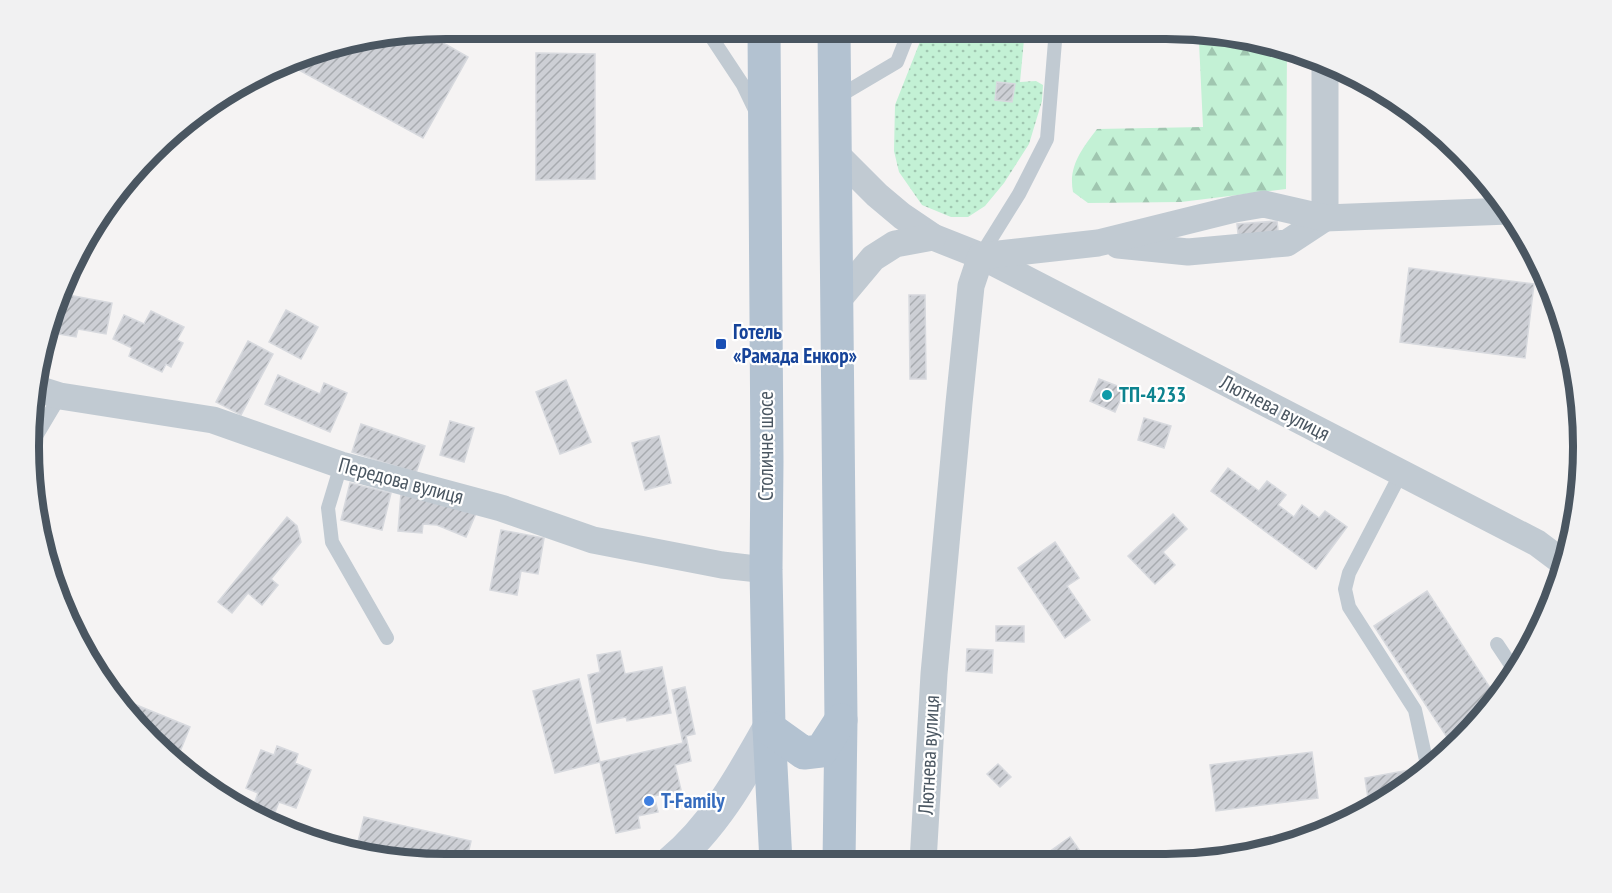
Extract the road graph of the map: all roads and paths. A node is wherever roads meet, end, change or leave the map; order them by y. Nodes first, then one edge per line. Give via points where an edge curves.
1 (713, 39) edge
2 (764, 39) edge
3 (834, 39) edge
4 (906, 39) edge
5 (1055, 39) edge
6 (1325, 72) edge
7 (834, 99) junction
8 (764, 125) junction
9 (835, 153) junction
10 (1498, 211) edge
11 (1325, 218) junction
12 (933, 237) junction
13 (1098, 243) junction
14 (981, 256) junction
15 (837, 301) junction
16 (49, 392) edge
17 (40, 419) edge
18 (341, 465) junction
19 (1401, 473) junction
20 (1557, 558) edge
21 (766, 570) junction
22 (387, 638) dead end
23 (1497, 644) dead end
24 (1510, 663) edge
25 (841, 720) junction
26 (769, 728) junction
27 (1426, 760) edge
28 (678, 854) edge
29 (776, 854) edge
30 (839, 854) edge
31 (923, 854) edge

1 - 8 lane
2 - 8 main road, Столичне шосе
3 - 7 main road
4 - 7 lane via 897,62
5 - 14 lane via 1047,139
6 - 11 street
7 - 9 main road
8 - 21 main road, Столичне шосе
9 - 12 street, Лютнева вулиця via 877,195
9 - 15 main road
10 - 11 street
11 - 13 street via 1264,204
11 - 13 street via 1287,243 1188,252
12 - 14 street, Лютнева вулиця
12 - 15 street via 896,244 873,258
13 - 14 street
14 - 19 street, Лютнева вулиця
14 - 31 street, Лютнева вулиця via 971,286 958,415 934,674
15 - 25 main road
16 - 17 lane
16 - 18 street, Передова вулиця via 213,420
18 - 21 street, Передова вулиця via 501,508 593,540
18 - 22 lane via 328,507 332,542
19 - 20 street, Лютнева вулиця via 1537,543
19 - 27 lane via 1348,573 1346,588 1349,607 1415,710
21 - 26 main road, Столичне шосе
23 - 24 lane
25 - 26 main road via 821,751 804,753
25 - 30 main road
26 - 28 street via 718,812
26 - 29 main road, Столичне шосе

